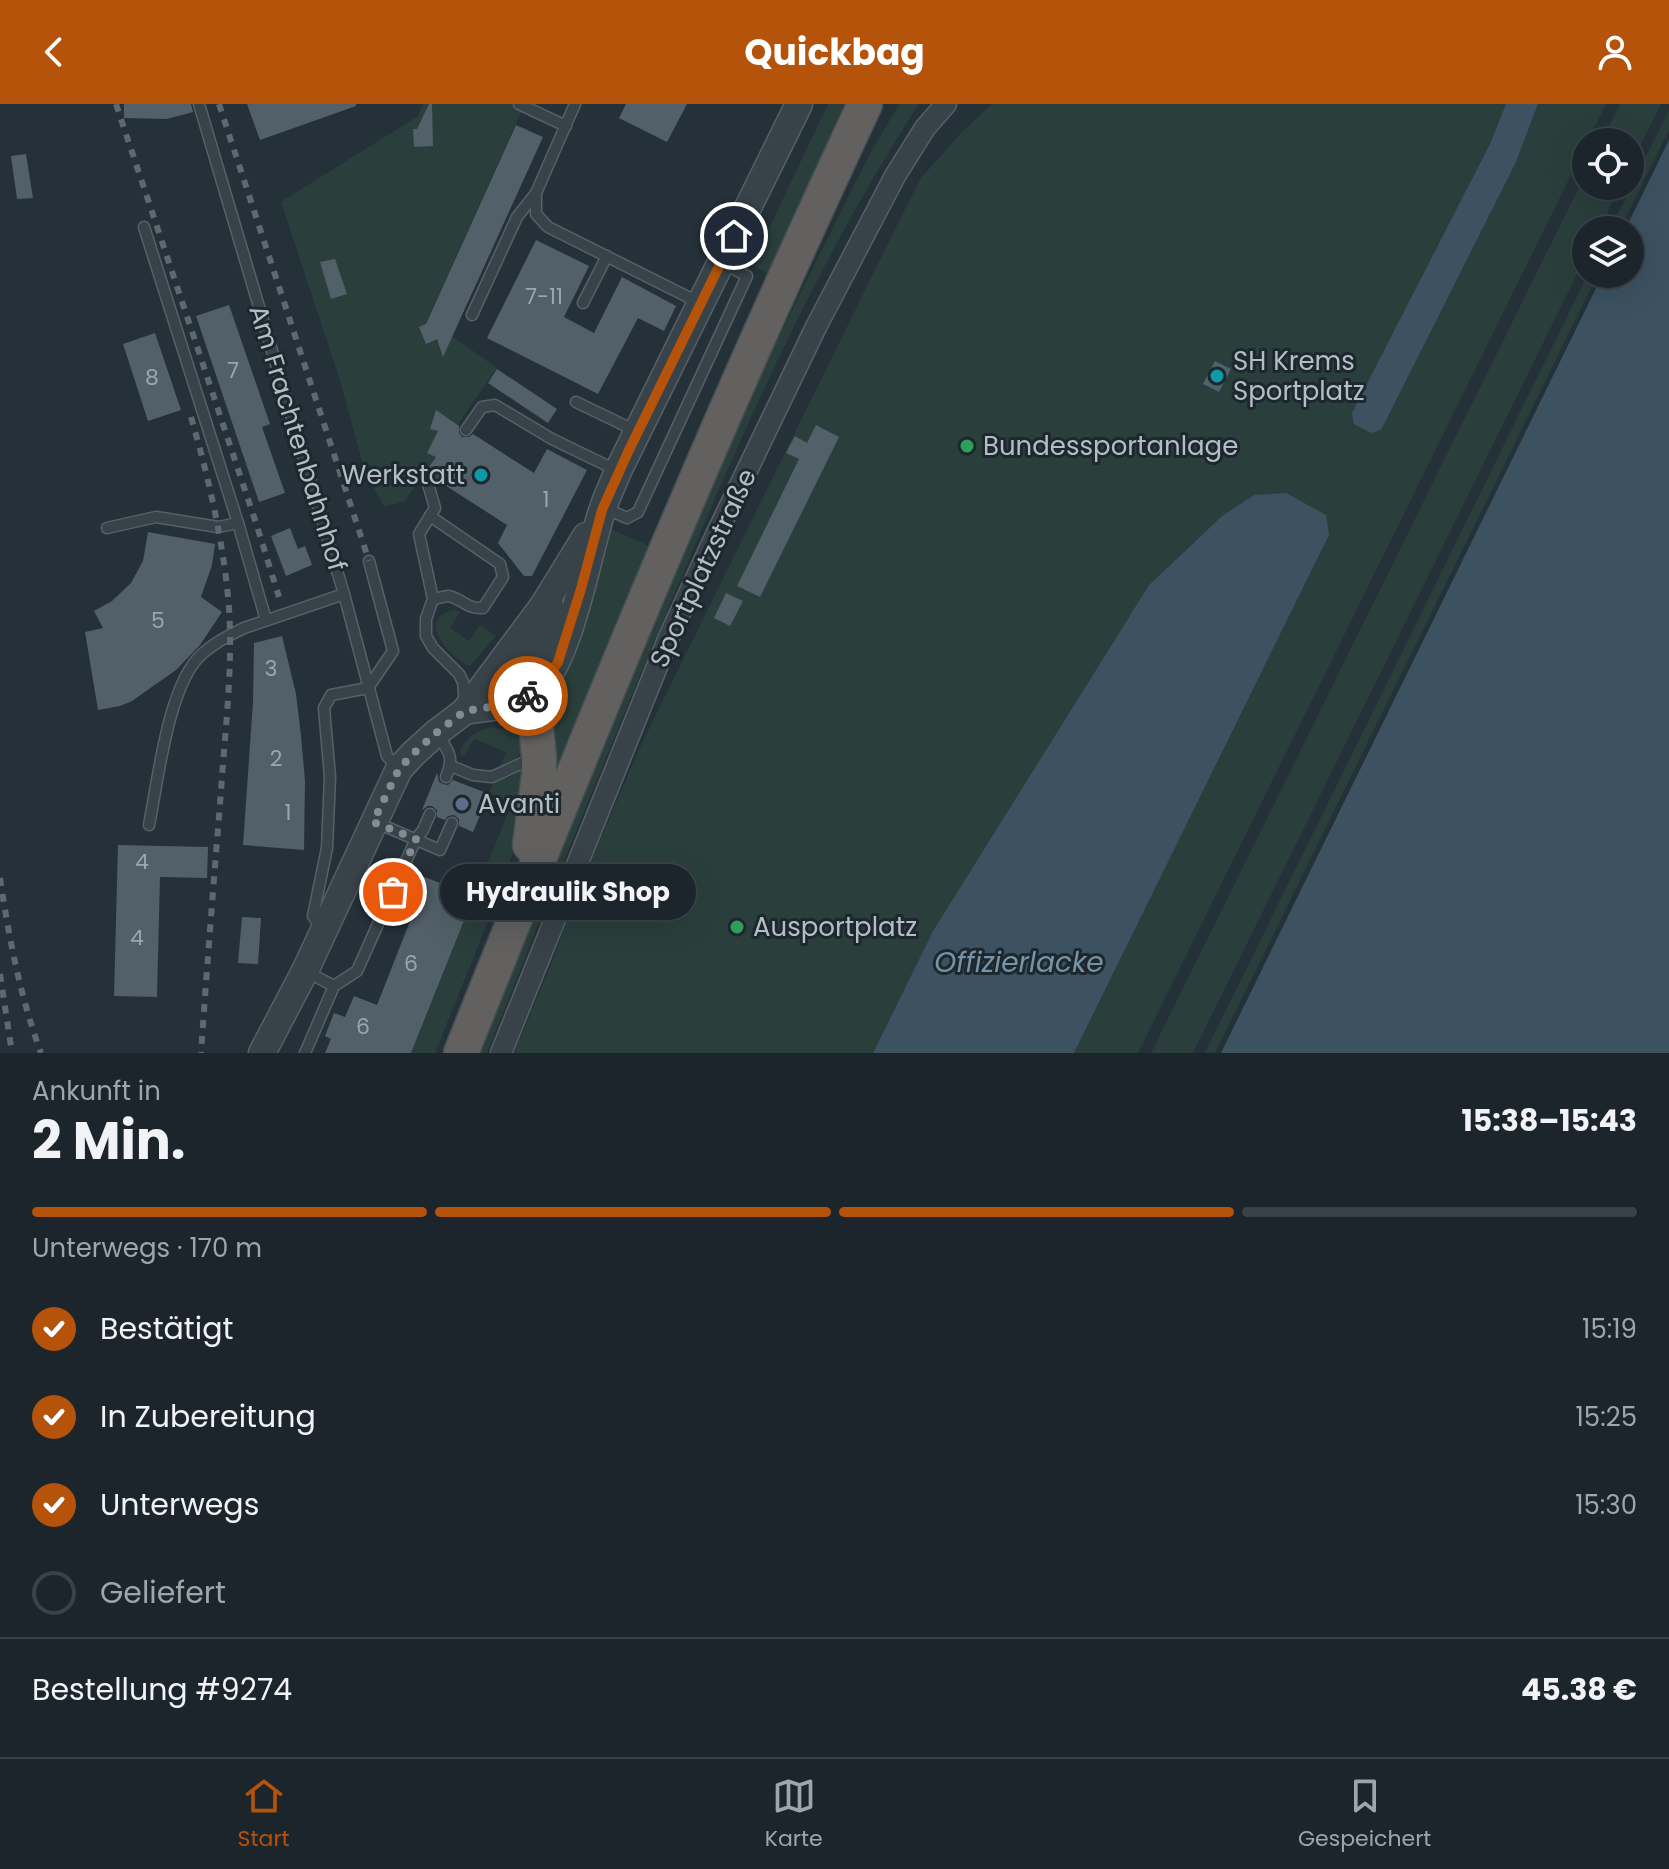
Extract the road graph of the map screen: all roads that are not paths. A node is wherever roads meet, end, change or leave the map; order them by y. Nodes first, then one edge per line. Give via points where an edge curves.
1 (199, 104) edge
2 (519, 104) edge
3 (575, 104) edge
4 (799, 104) edge
5 (865, 104) edge
6 (885, 104) edge
7 (946, 104) edge
8 (566, 126) junction
9 (828, 183) junction
10 (536, 193) junction
11 (144, 227) dead end
12 (607, 256) junction
13 (721, 263) junction
14 (583, 303) dead end
15 (700, 303) junction
16 (472, 315) dead end
17 (576, 402) dead end
18 (466, 430) dead end
19 (637, 432) junction
20 (611, 468) junction
21 (433, 477) dead end
22 (602, 509) junction
23 (430, 516) junction
24 (238, 523) junction
25 (107, 528) dead end
26 (369, 561) dead end
27 (557, 584) junction
28 (344, 594) junction
29 (433, 599) junction
30 (266, 620) junction
31 (368, 688) junction
32 (533, 694) junction
33 (465, 711) junction
34 (436, 733) junction
35 (539, 757) junction
36 (451, 766) junction
37 (399, 769) junction
38 (446, 777) dead end
39 (430, 814) dead end
40 (373, 822) junction
41 (452, 823) dead end
42 (149, 825) dead end
43 (416, 839) junction
44 (521, 903) junction
45 (324, 930) junction
46 (305, 971) junction
47 (334, 986) junction
48 (262, 1053) edge
49 (305, 1053) edge
50 (461, 1053) edge
51 (501, 1053) edge

1 - 28 lane, Am Frachtenbahnhof
2 - 8 lane
3 - 8 lane
4 - 13 street
5 - 9 highway
6 - 9 highway
7 - 51 street, Sportplatzstraße via 895,176 719,528 669,637
8 - 10 lane
9 - 44 highway via 677,525
10 - 12 lane via 536,214 548,227
10 - 16 lane via 517,217
11 - 24 lane
12 - 14 lane
12 - 15 lane
13 - 15 street
13 - 22 lane via 747,276 638,512 627,518
15 - 19 street
17 - 19 lane
18 - 20 lane via 482,407 495,405
19 - 20 street
20 - 22 street
21 - 23 lane via 428,484 435,508
22 - 27 street
22 - 32 street via 558,662
23 - 29 lane via 419,534
23 - 29 lane via 500,564 503,577 483,608 447,596
24 - 25 lane via 218,527 156,517
24 - 30 lane
26 - 31 lane via 393,651
27 - 32 street via 535,659
27 - 33 street
28 - 30 lane
28 - 31 lane, Am Frachtenbahnhof
29 - 33 lane via 426,636 459,674
30 - 42 lane via 230,635 200,656 181,683
31 - 37 lane, Am Frachtenbahnhof via 387,756
31 - 45 lane via 331,695 324,708 330,777 327,848 313,916
32 - 33 street
32 - 35 highway
33 - 34 street
34 - 36 lane via 451,755
34 - 37 street
35 - 36 lane via 470,781
35 - 44 highway
36 - 38 lane
37 - 40 street
39 - 43 lane
40 - 43 lane
40 - 45 street
41 - 43 lane via 440,850
43 - 47 lane via 357,971
44 - 50 highway
45 - 46 street
46 - 47 lane
46 - 48 street
47 - 49 lane

